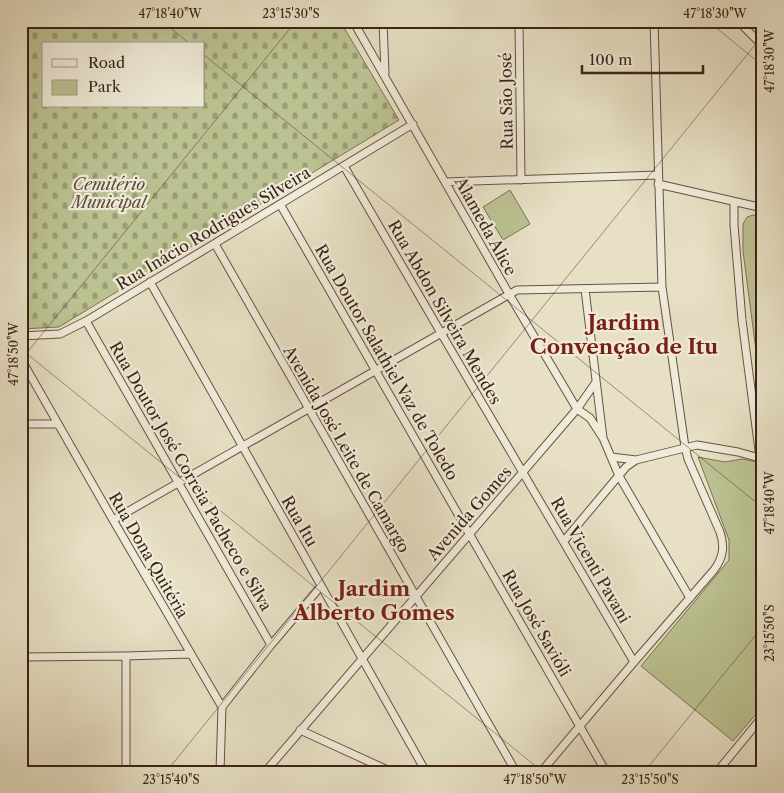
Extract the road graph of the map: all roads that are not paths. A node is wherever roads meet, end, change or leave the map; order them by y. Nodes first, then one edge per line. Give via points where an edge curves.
1 (353, 21) edge
2 (383, 21) edge
3 (519, 21) edge
4 (654, 21) edge
5 (738, 21) edge
6 (763, 46) edge
7 (385, 76) junction
8 (413, 124) junction
9 (344, 166) junction
10 (658, 175) junction
11 (520, 180) junction
12 (445, 182) junction
13 (658, 184) junction
14 (734, 203) junction
15 (280, 204) junction
16 (763, 208) edge
17 (214, 244) junction
18 (150, 282) junction
19 (662, 286) junction
20 (585, 290) junction
21 (509, 294) junction
22 (86, 321) junction
23 (441, 333) junction
24 (21, 336) edge
25 (21, 359) edge
26 (375, 370) junction
27 (596, 382) junction
28 (597, 391) junction
29 (309, 409) junction
30 (577, 409) junction
31 (21, 424) edge
32 (58, 424) junction
33 (603, 438) junction
34 (242, 447) junction
35 (685, 447) junction
36 (611, 457) junction
37 (761, 458) edge
38 (636, 460) junction
39 (523, 472) junction
40 (618, 476) junction
41 (178, 483) junction
42 (113, 520) junction
43 (470, 534) junction
44 (564, 541) junction
45 (321, 586) junction
46 (415, 596) junction
47 (690, 598) junction
48 (271, 645) junction
49 (190, 654) junction
50 (126, 656) junction
51 (21, 657) edge
52 (362, 658) junction
53 (634, 662) junction
54 (222, 707) junction
55 (763, 716) edge
56 (580, 726) junction
57 (300, 730) junction
58 (221, 771) edge
59 (126, 772) edge
60 (265, 772) edge
61 (392, 772) edge
62 (426, 772) edge
63 (516, 772) edge
64 (541, 772) edge
65 (606, 772) edge
66 (717, 772) edge

1 - 7 street, Alameda Alice
2 - 7 street
3 - 11 street, Rua São José
4 - 10 street
5 - 6 street
7 - 8 street, Alameda Alice
8 - 9 street, Rua Inácio Rodrigues Silveira
8 - 12 street, Alameda Alice
9 - 15 street, Rua Inácio Rodrigues Silveira
9 - 23 street, Rua Abdon Silveira Mendes
10 - 11 street
10 - 13 street
11 - 12 street
12 - 21 street, Alameda Alice
13 - 14 street
13 - 19 street
14 - 16 street
14 - 37 street via 742,320
15 - 17 street, Rua Inácio Rodrigues Silveira
15 - 26 street, Rua Doutor Salathiel Vaz de Toledo
17 - 18 street, Rua Inácio Rodrigues Silveira
17 - 29 street, Avenida José Leite de Camargo
18 - 22 street, Rua Inácio Rodrigues Silveira
18 - 34 street, Rua Itu
19 - 20 street
19 - 35 street
20 - 21 street via 517,290
20 - 27 street
21 - 23 street
21 - 30 street, Alameda Alice
22 - 24 street, Rua Inácio Rodrigues Silveira via 60,334
22 - 41 street, Rua Doutor José Correia Pacheco e Silva
23 - 26 street
23 - 39 street, Rua Abdon Silveira Mendes
25 - 32 street, Rua Dona Quitéria
26 - 29 street
26 - 43 street, Rua Doutor Salathiel Vaz de Toledo
27 - 28 street
27 - 30 street, Avenida Gomes
28 - 30 street, Avenida Gomes
28 - 33 street
29 - 34 street
29 - 46 street, Avenida José Leite de Camargo
30 - 33 street, Alameda Alice via 590,418
30 - 39 street, Avenida Gomes
31 - 32 street
32 - 42 street, Rua Dona Quitéria
33 - 36 street
34 - 41 street
34 - 45 street, Rua Itu
35 - 37 street via 716,447
35 - 38 street
35 - 47 street via 723,544 718,564
36 - 38 street
36 - 40 street
38 - 40 street
39 - 43 street, Avenida Gomes
39 - 44 street, Rua Vicenti Pavani
40 - 44 street
40 - 47 street
41 - 42 street
41 - 48 street, Rua Doutor José Correia Pacheco e Silva
42 - 49 street, Rua Dona Quitéria
43 - 46 street, Avenida Gomes
43 - 56 street, Rua José Savióli
44 - 53 street, Rua Vicenti Pavani
45 - 48 street
45 - 52 street, Rua Itu
46 - 52 street, Avenida Gomes
46 - 63 street, Avenida José Leite de Camargo
47 - 53 street
48 - 54 street
49 - 50 street
49 - 54 street, Rua Dona Quitéria
50 - 51 street
50 - 59 street
52 - 57 street, Avenida Gomes
52 - 62 street, Rua Itu
53 - 56 street
54 - 58 street
55 - 66 street
56 - 64 street
56 - 65 street, Rua José Savióli
57 - 60 street, Avenida Gomes
57 - 61 street

